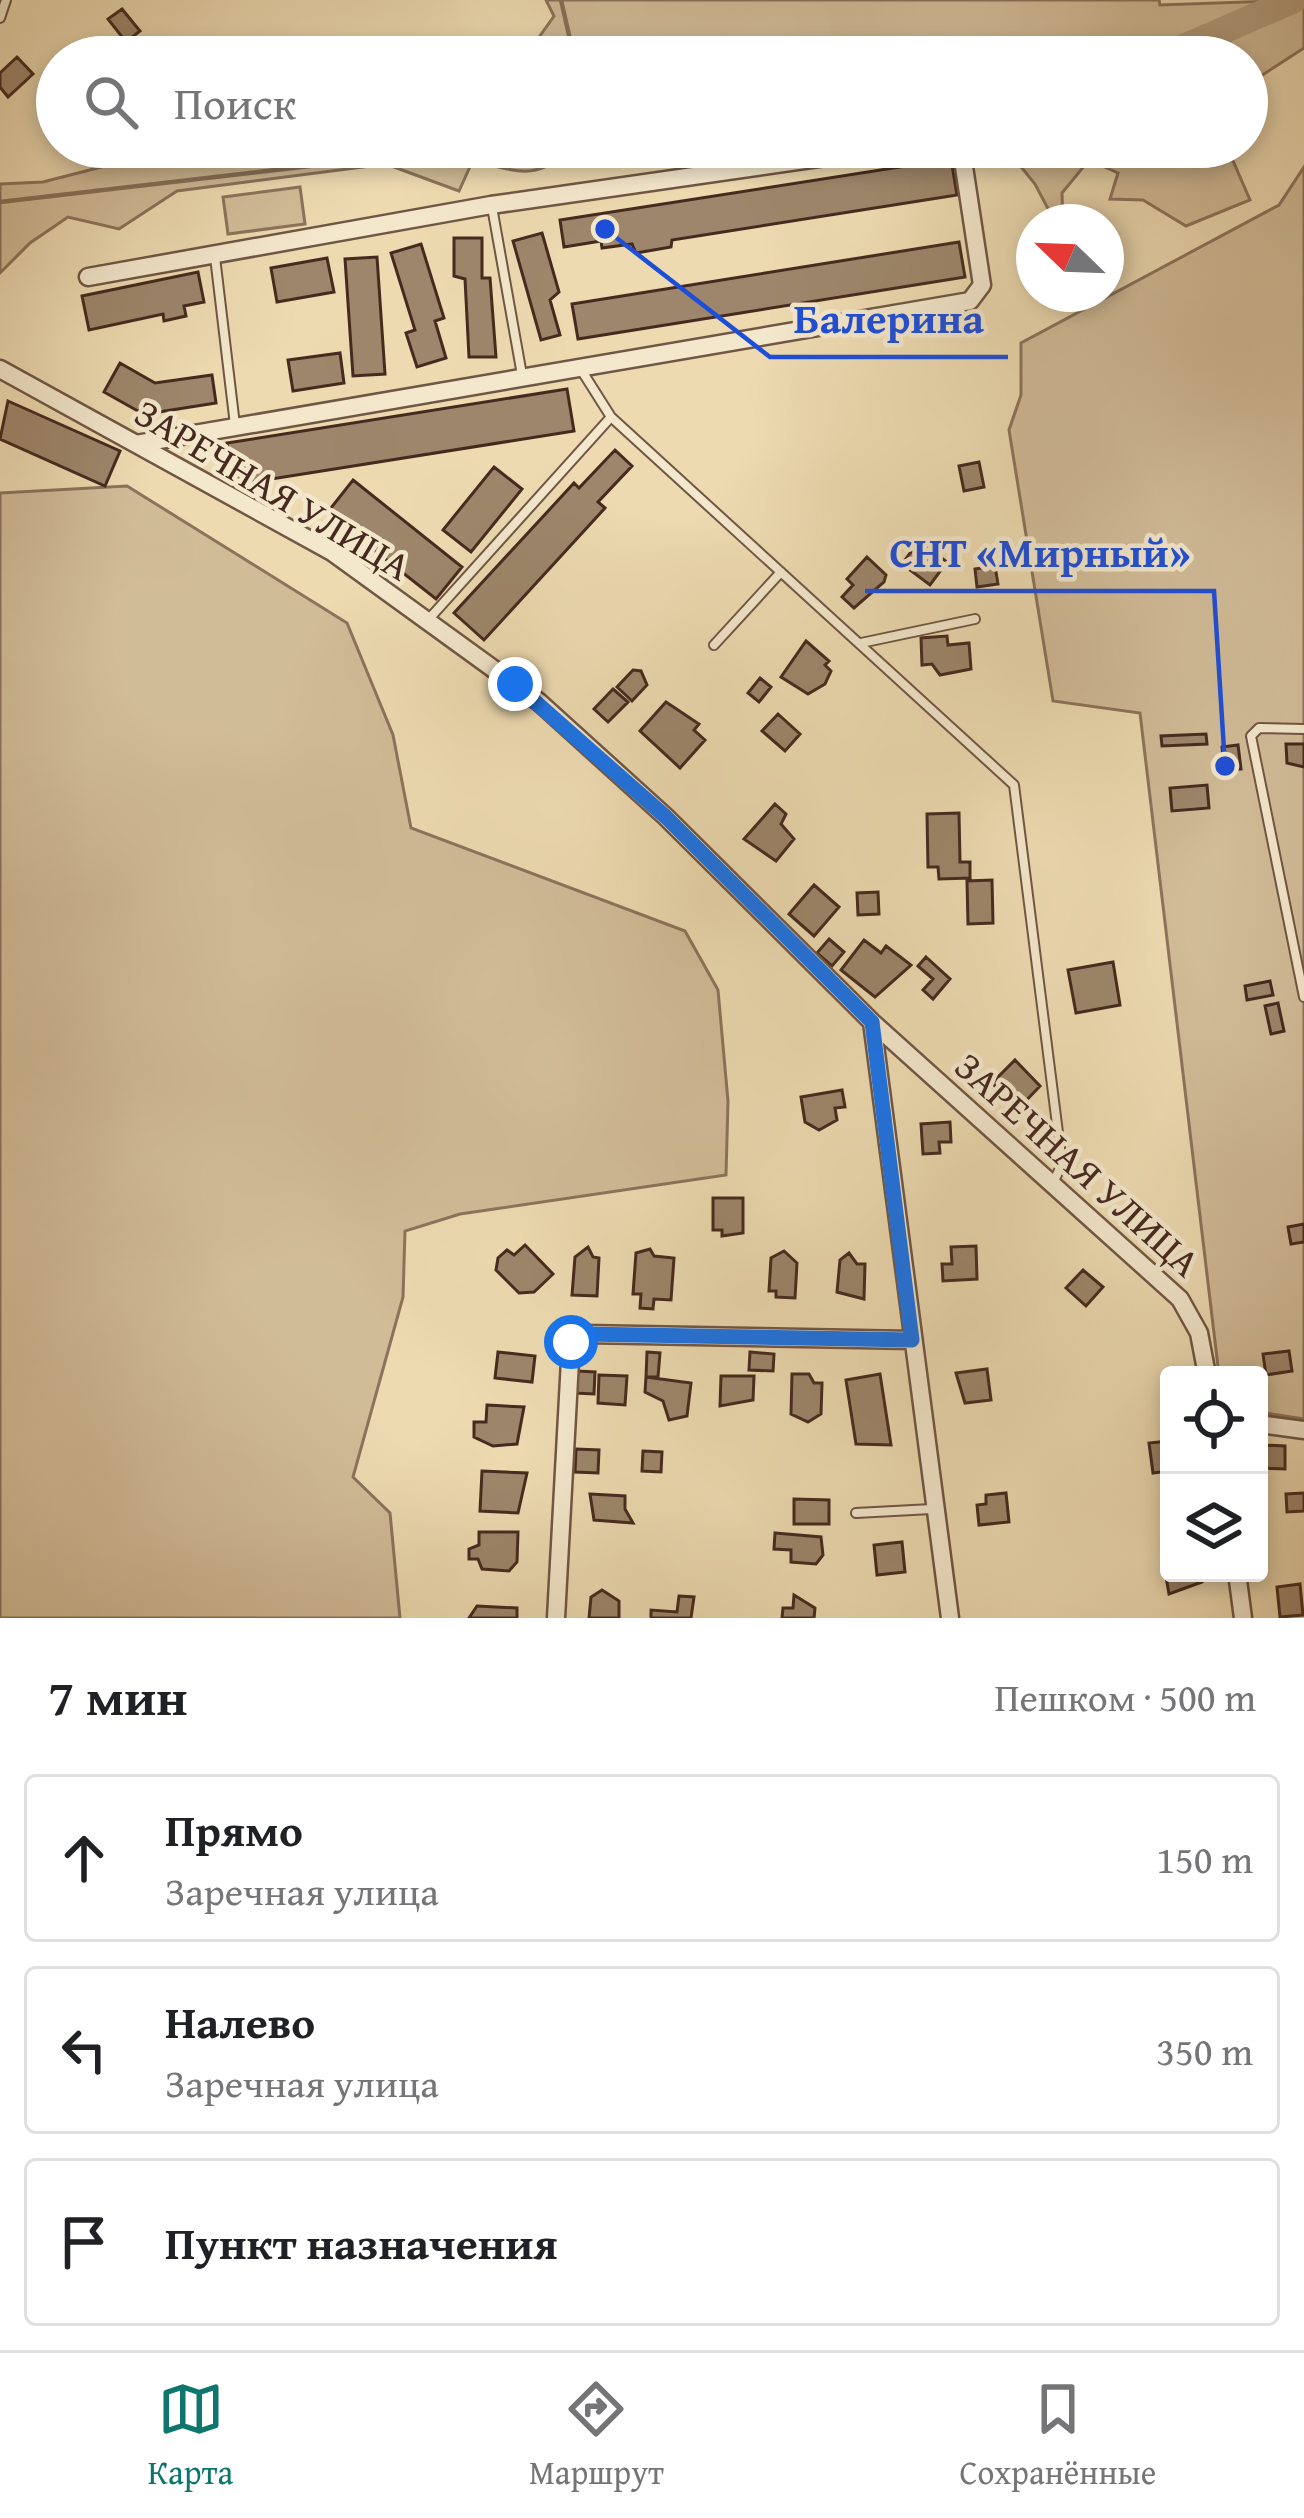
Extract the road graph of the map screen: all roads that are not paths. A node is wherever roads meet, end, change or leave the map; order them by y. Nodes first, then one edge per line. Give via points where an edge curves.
1 (7, 0) edge
2 (0, 18) edge
3 (749, 168) edge
4 (964, 168) edge
5 (491, 205) junction
6 (214, 255) junction
7 (88, 277) dead end
8 (580, 368) junction
9 (0, 369) edge
10 (522, 377) junction
11 (611, 417) junction
12 (235, 425) junction
13 (136, 444) junction
14 (782, 572) junction
15 (975, 619) dead end
16 (428, 620) junction
17 (860, 643) junction
18 (714, 645) dead end
19 (1304, 729) edge
20 (1304, 997) edge
21 (872, 1022) junction
22 (1054, 1183) junction
23 (912, 1340) junction
24 (1205, 1366) edge
25 (1268, 1426) edge
26 (1304, 1432) edge
27 (935, 1509) junction
28 (856, 1514) dead end
29 (1238, 1582) edge
30 (556, 1618) edge
31 (950, 1618) edge
32 (1243, 1618) edge

1 - 2 lane
3 - 5 street
4 - 8 street via 982,285 970,301
5 - 6 street
5 - 10 lane
6 - 7 street
6 - 12 lane
8 - 10 street
8 - 11 lane
9 - 13 street, ЗАРЕЧНАЯ УЛИЦА
10 - 12 street
11 - 14 lane
11 - 16 lane
12 - 13 street
13 - 16 street, ЗАРЕЧНАЯ УЛИЦА via 332,552
14 - 17 lane
14 - 18 lane
15 - 17 lane
16 - 21 street, ЗАРЕЧНАЯ УЛИЦА via 539,702
17 - 22 lane via 1014,785 1062,1164
19 - 20 lane via 1259,728 1251,736
21 - 22 street, ЗАРЕЧНАЯ УЛИЦА
21 - 23 street
22 - 24 street, ЗАРЕЧНАЯ УЛИЦА via 1180,1299
23 - 27 street
23 - 30 street via 583,1334 571,1342
25 - 26 street
27 - 28 lane
27 - 31 street
29 - 32 street

